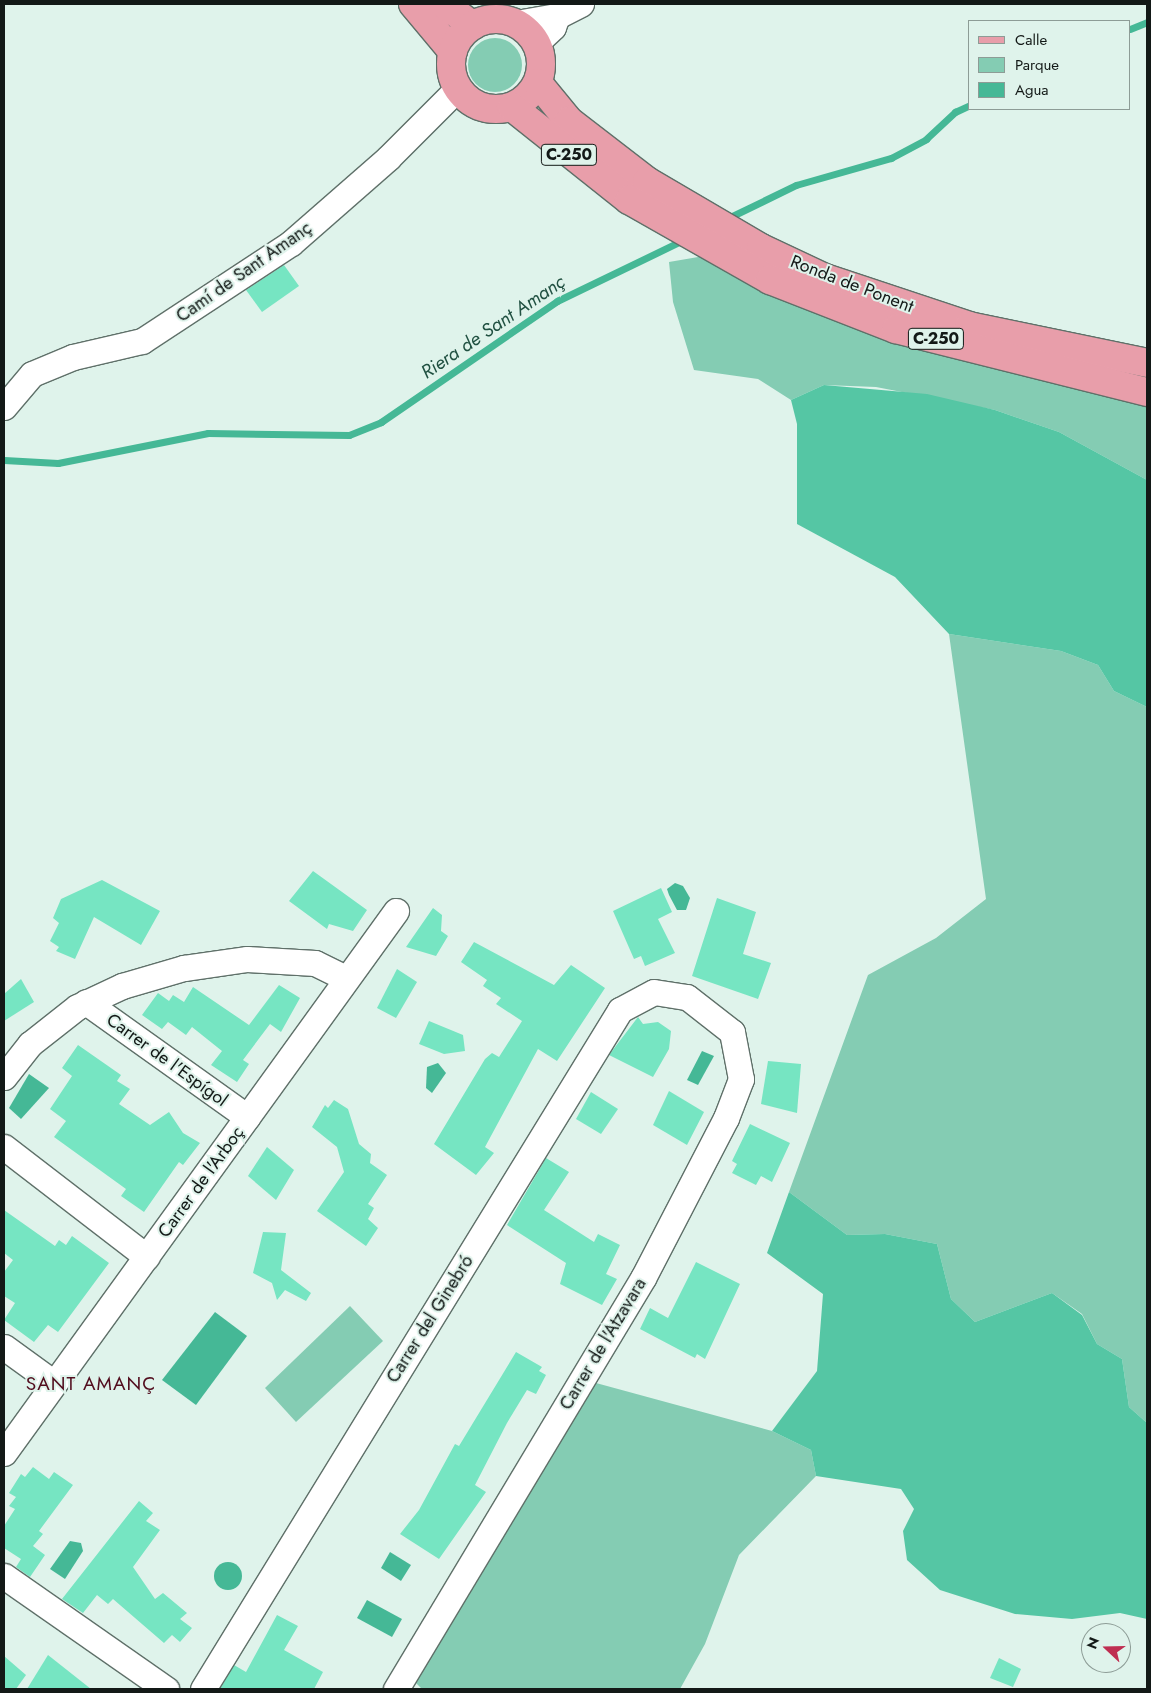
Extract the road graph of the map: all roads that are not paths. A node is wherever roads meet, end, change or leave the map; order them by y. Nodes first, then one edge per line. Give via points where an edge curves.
1 (413, 4) edge
2 (444, 4) edge
3 (581, 4) edge
4 (557, 16) junction
5 (516, 23) junction
6 (472, 26) junction
7 (536, 43) junction
8 (453, 52) junction
9 (538, 83) junction
10 (458, 88) junction
11 (512, 107) junction
12 (1147, 363) edge
13 (1147, 392) edge
14 (4, 407) edge
15 (396, 911) dead end
16 (346, 978) junction
17 (687, 997) joint
18 (86, 1002) junction
19 (4, 1078) edge
20 (247, 1117) junction
21 (4, 1147) edge
22 (147, 1257) junction
23 (4, 1347) edge
24 (54, 1384) junction
25 (4, 1453) edge
26 (4, 1576) edge
27 (166, 1689) edge
28 (203, 1689) edge
29 (396, 1689) edge

1 - 8 main road
2 - 6 main road
3 - 4 street
4 - 5 street
4 - 7 street via 553,28
5 - 6 main road via 494,19
5 - 7 main road
6 - 8 main road
7 - 9 main road via 542,62
8 - 10 main road via 452,71
9 - 11 main road via 527,98
9 - 12 main road, Ronda de Ponent / C-250 via 569,121 647,181 762,248 825,278 969,326
10 - 11 main road via 481,107
10 - 14 street, Camí de Sant Amanç via 388,158 283,249 142,341 72,357 32,374
11 - 13 main road, C-250 via 629,200 770,280 896,329
15 - 16 street, Carrer de l'Arboç
16 - 18 street via 315,963 247,959 184,968 122,986
16 - 20 street, Carrer de l'Arboç
17 - 28 street, Carrer del Ginebró via 654,992 620,1010
17 - 29 street, Carrer de l'Atzavara via 732,1032 741,1079 726,1118 643,1278
18 - 19 street via 30,1044
18 - 20 street, Carrer de l'Espígol
20 - 22 street, Carrer de l'Arboç
21 - 22 street
22 - 24 street, Carrer de l'Arboç
23 - 24 street
24 - 25 street, Carrer de l'Arboç
26 - 27 street

